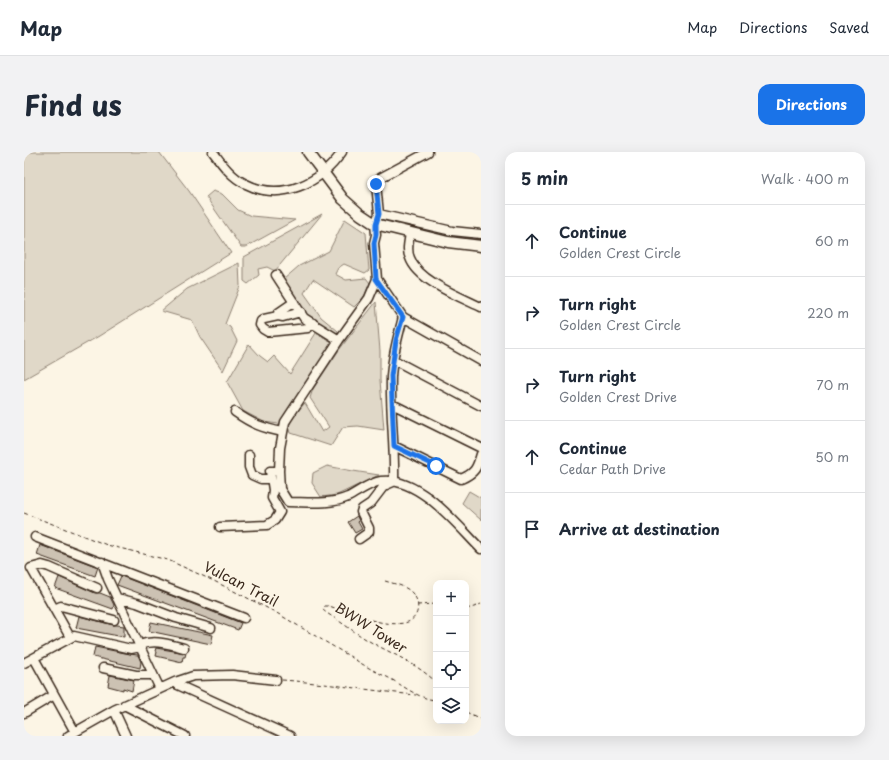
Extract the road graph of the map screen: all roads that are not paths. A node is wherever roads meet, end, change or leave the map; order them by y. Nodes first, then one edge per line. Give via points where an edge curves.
1 (213, 152) edge
2 (308, 152) edge
3 (342, 152) edge
4 (428, 152) edge
5 (323, 173) junction
6 (379, 214) junction
7 (376, 224) junction
8 (410, 234) junction
9 (481, 234) edge
10 (481, 246) edge
11 (276, 275) dead end
12 (376, 279) junction
13 (294, 302) junction
14 (481, 307) edge
15 (301, 312) junction
16 (278, 316) junction
17 (403, 317) junction
18 (313, 323) junction
19 (339, 340) junction
20 (394, 360) junction
21 (481, 361) edge
22 (392, 404) junction
23 (481, 406) edge
24 (235, 412) dead end
25 (283, 432) junction
26 (394, 446) junction
27 (481, 448) edge
28 (481, 454) edge
29 (249, 455) dead end
30 (479, 468) edge
31 (279, 471) junction
32 (270, 479) junction
33 (394, 481) junction
34 (220, 528) dead end
35 (35, 537) dead end
36 (359, 539) dead end
37 (481, 549) edge
38 (102, 562) junction
39 (97, 588) dead end
40 (117, 598) junction
41 (54, 609) junction
42 (244, 618) dead end
43 (114, 620) dead end
44 (211, 628) dead end
45 (70, 637) junction
46 (140, 646) junction
47 (184, 648) dead end
48 (34, 658) junction
49 (24, 663) edge
50 (103, 668) dead end
51 (153, 675) junction
52 (276, 680) road end
53 (175, 682) junction
54 (160, 689) junction
55 (54, 696) junction
56 (124, 705) junction
57 (114, 710) junction
58 (24, 713) edge
59 (71, 734) edge
60 (126, 736) edge
61 (185, 736) edge
62 (290, 736) edge

1 - 5 street via 230,173 245,184 264,190 294,189
2 - 5 main road
3 - 5 street
4 - 6 street via 380,178 376,184
5 - 7 main road via 343,199
6 - 7 street
6 - 9 street via 452,231
7 - 8 main road
7 - 12 street
8 - 10 main road
8 - 14 street via 407,248 414,267 437,285
11 - 13 street
12 - 17 street
12 - 19 street via 370,298
13 - 15 street
13 - 16 street via 278,312
15 - 16 street
15 - 18 street via 304,318
16 - 18 street via 264,319 260,325 268,332 308,328
17 - 20 street via 396,340
17 - 21 street
18 - 19 street
19 - 25 street via 285,422
20 - 22 street via 391,376
20 - 23 street
22 - 26 street
22 - 27 street
24 - 25 street via 251,423
25 - 31 street
26 - 30 street via 461,480
26 - 33 street
28 - 30 street
29 - 32 street via 252,475 261,480
31 - 32 street via 270,471
31 - 33 street via 280,489 288,502 331,502 348,497 380,481
32 - 34 street via 272,498 280,512 275,520 267,525
33 - 36 street via 384,486 371,503 362,509 369,532
33 - 37 street via 411,487 440,507
35 - 38 street
38 - 40 street
38 - 42 street
39 - 41 street via 49,567 42,565 31,568
40 - 44 street
40 - 46 street
41 - 43 street via 61,606
41 - 45 street
45 - 46 street via 132,649
45 - 48 street
46 - 47 street via 158,641
46 - 51 street
48 - 49 street
48 - 55 street
50 - 51 street via 136,675
51 - 54 street
52 - 53 street via 224,675 193,676
53 - 54 street
53 - 62 street
54 - 56 street
55 - 58 street
55 - 59 street
56 - 57 street
56 - 61 street
57 - 59 street
57 - 60 street

